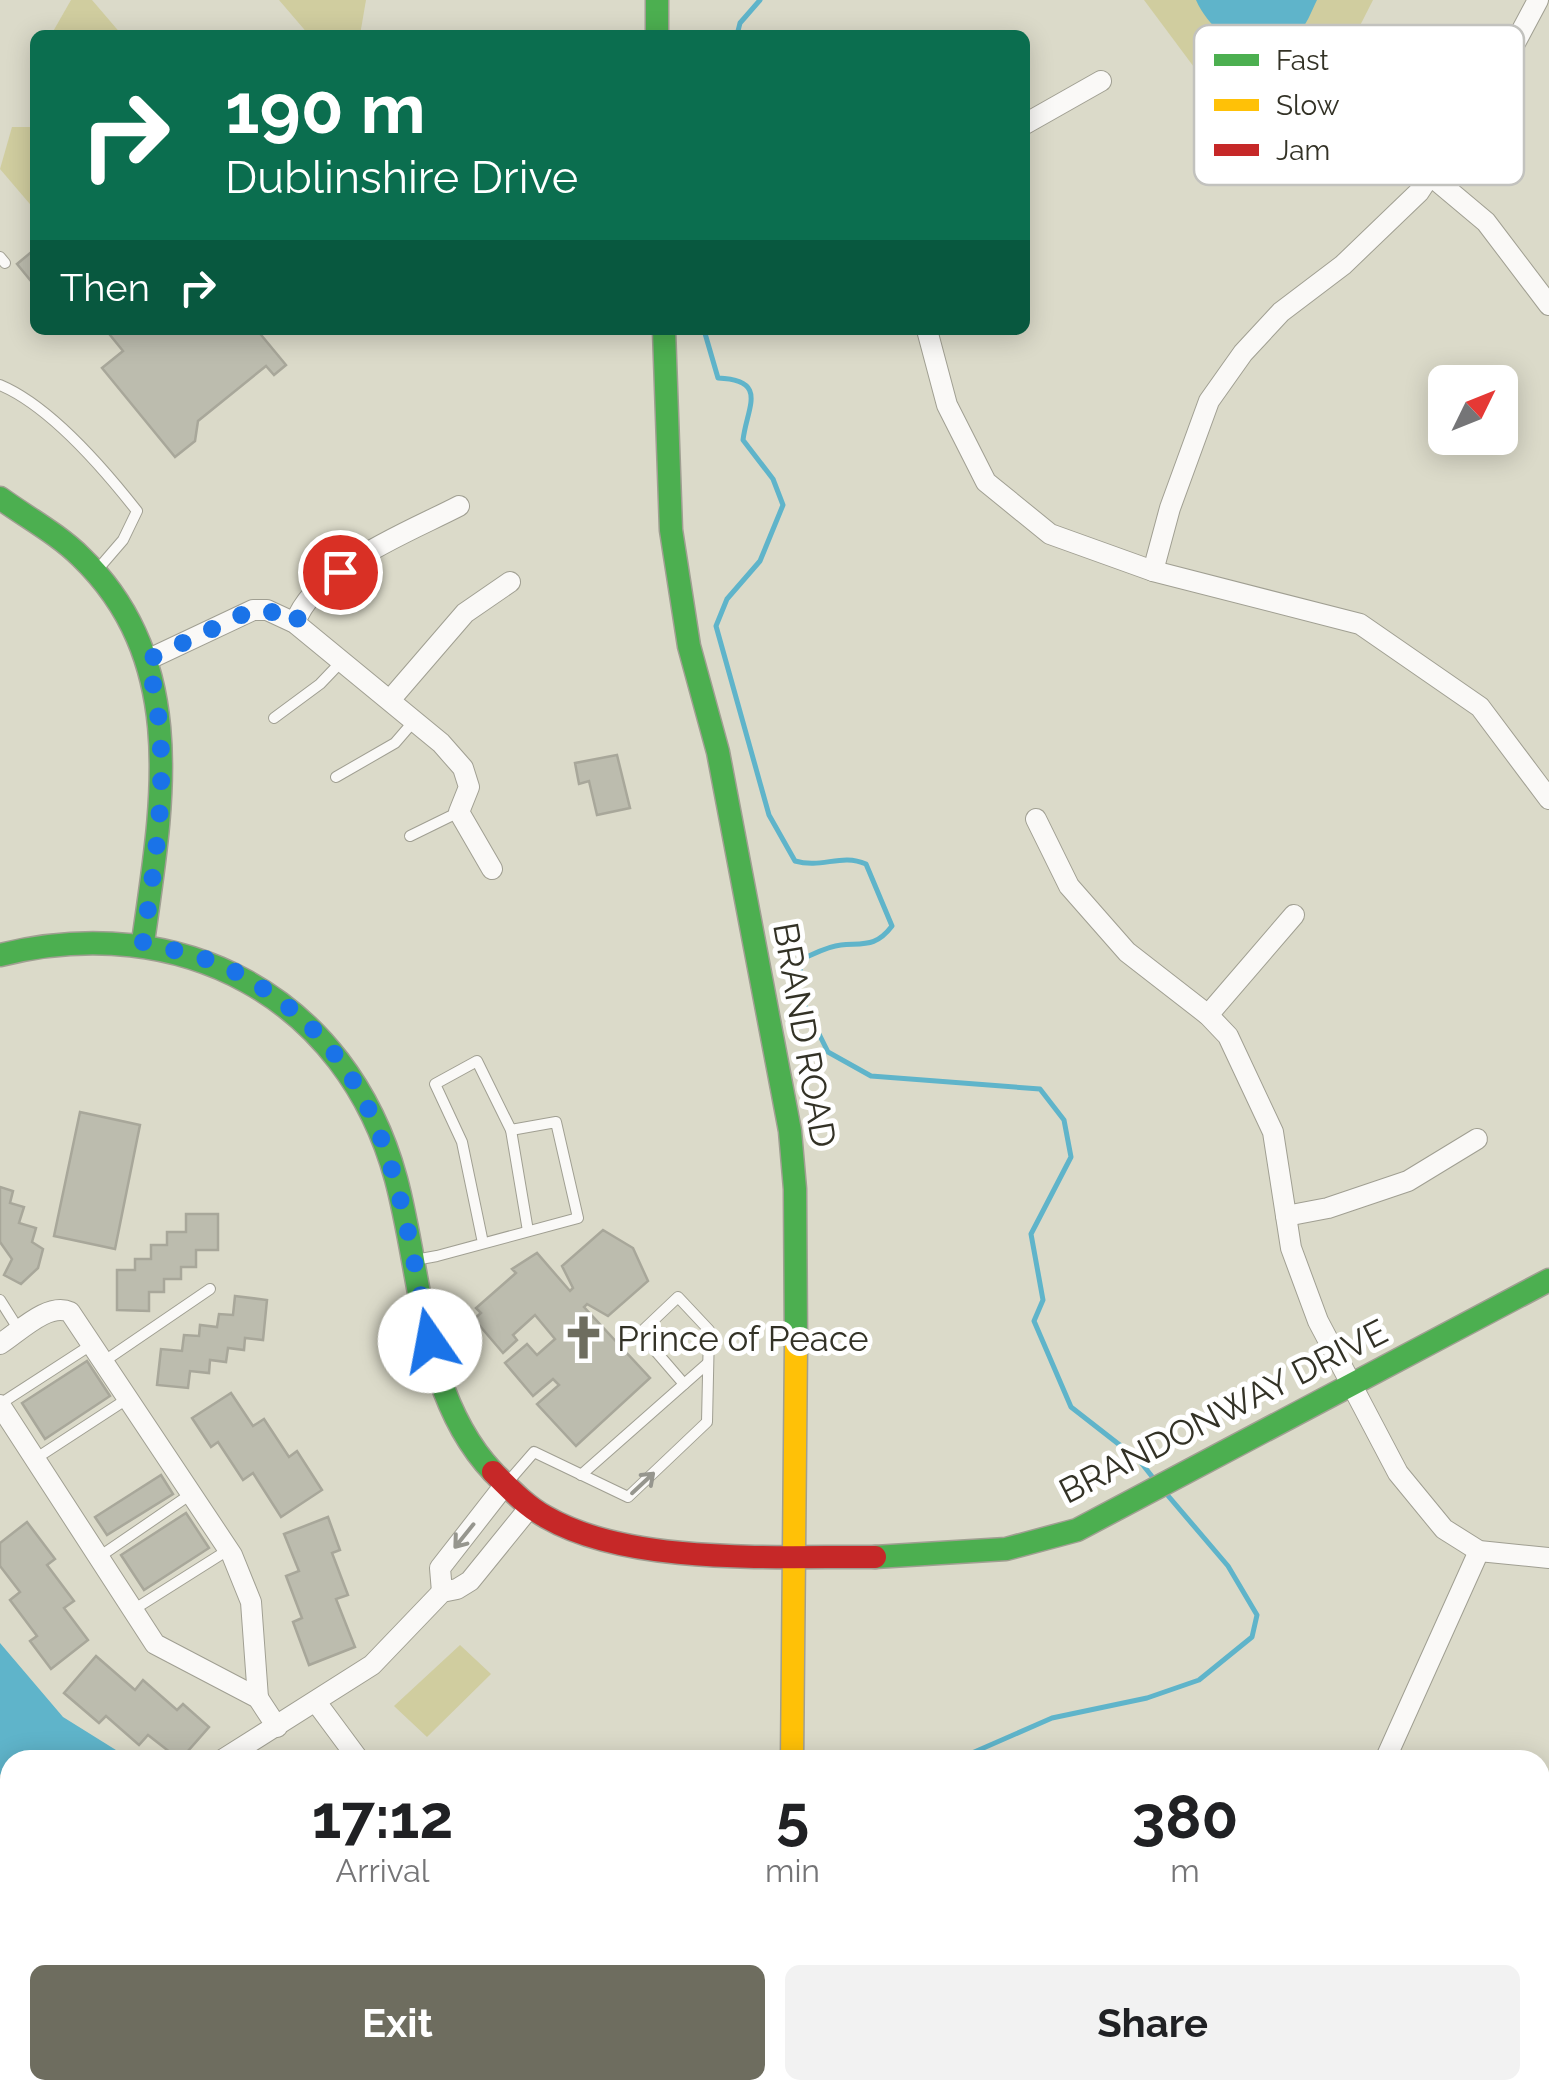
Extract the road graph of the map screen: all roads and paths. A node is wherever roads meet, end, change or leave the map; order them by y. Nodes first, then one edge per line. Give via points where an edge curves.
1 (656, 0) edge
2 (1538, 0) edge
3 (1524, 26) edge
4 (657, 30) edge
5 (1101, 81) dead end
6 (1030, 121) edge
7 (1424, 185) edge
8 (1442, 185) edge
9 (1549, 305) edge
10 (664, 335) edge
11 (928, 335) edge
12 (0, 385) edge
13 (0, 498) edge
14 (458, 506) dead end
15 (1153, 570) junction
16 (96, 572) junction
17 (510, 582) dead end
18 (296, 624) junction
19 (147, 660) junction
20 (342, 662) junction
21 (390, 700) junction
22 (274, 718) dead end
23 (414, 720) junction
24 (336, 777) dead end
25 (1549, 799) edge
26 (459, 812) junction
27 (1036, 818) dead end
28 (410, 836) dead end
29 (492, 869) dead end
30 (1294, 916) dead end
31 (143, 942) junction
32 (0, 955) edge
33 (1208, 1015) junction
34 (512, 1130) junction
35 (1477, 1139) dead end
36 (1286, 1216) junction
37 (528, 1231) junction
38 (483, 1243) junction
39 (414, 1260) junction
40 (1549, 1280) edge
41 (210, 1289) dead end
42 (0, 1300) edge
43 (20, 1331) junction
44 (0, 1344) edge
45 (98, 1353) junction
46 (708, 1364) junction
47 (684, 1384) junction
48 (1350, 1385) junction
49 (128, 1398) junction
50 (3, 1415) edge
51 (34, 1458) junction
52 (581, 1475) junction
53 (504, 1486) junction
54 (192, 1494) junction
55 (530, 1507) junction
56 (228, 1550) junction
57 (1479, 1550) junction
58 (794, 1555) junction
59 (99, 1557) junction
60 (1549, 1558) edge
61 (442, 1592) junction
62 (133, 1610) junction
63 (258, 1698) junction
64 (316, 1702) junction
65 (276, 1726) junction
66 (238, 1750) edge
67 (351, 1750) edge
68 (792, 1750) edge
69 (1390, 1750) edge

1 - 4 street
2 - 3 street
5 - 6 street
7 - 15 street via 1344,265 1282,312 1209,401
8 - 9 street via 1486,222
10 - 58 street, BRAND ROAD via 674,550 689,646 718,752 790,1131
11 - 15 street via 947,405 986,482 1050,534
12 - 16 lane via 68,434 138,511
13 - 16 street
14 - 18 street via 324,583 301,606
15 - 25 street via 1360,624 1480,707
16 - 19 street via 134,625
17 - 21 street via 464,614
18 - 19 street via 252,610
18 - 20 street
19 - 31 street via 164,803
20 - 21 street
20 - 22 lane
21 - 23 street
23 - 24 lane via 395,743
23 - 26 street via 462,768 469,787
26 - 28 lane
26 - 29 street
27 - 33 street via 1070,886 1116,939
30 - 33 street
31 - 32 street, BRANDONWAY DRIVE via 46,942
31 - 39 street, BRANDONWAY DRIVE via 227,967 268,992 333,1052 381,1130
33 - 36 street via 1228,1036 1273,1132
34 - 37 lane
34 - 37 lane via 556,1122 578,1218
34 - 38 lane via 477,1061 434,1084 462,1142
35 - 36 street via 1408,1181
36 - 48 street via 1318,1320
37 - 38 lane
38 - 39 lane
39 - 53 street, BRANDONWAY DRIVE via 430,1341 462,1427
40 - 48 street, BRANDONWAY DRIVE
41 - 45 lane
42 - 43 lane
43 - 44 street
43 - 45 street via 64,1308
45 - 49 street
45 - 50 lane
46 - 47 lane
46 - 47 lane via 709,1330 678,1297 640,1333
52 -> 46 lane via 628,1497 707,1422
47 - 52 lane
48 - 57 street via 1398,1473 1444,1529
48 - 58 street, BRANDONWAY DRIVE via 1077,1530 978,1556
49 - 51 lane
49 - 54 street
50 - 51 street
51 - 59 street
52 - 53 lane via 534,1452
53 - 55 street, BRANDONWAY DRIVE
53 -> 61 street via 440,1568
54 - 56 street
54 - 59 lane
55 - 58 street, BRANDONWAY DRIVE via 592,1537 675,1552
55 - 61 street via 470,1581
56 - 62 lane
56 - 63 street via 251,1602
57 - 60 street
57 - 69 street
58 - 68 street, BRAND ROAD
59 - 62 street
61 - 64 street via 372,1666
62 - 63 street via 155,1644
63 - 65 street
64 - 65 street
64 - 67 street
65 - 66 street

